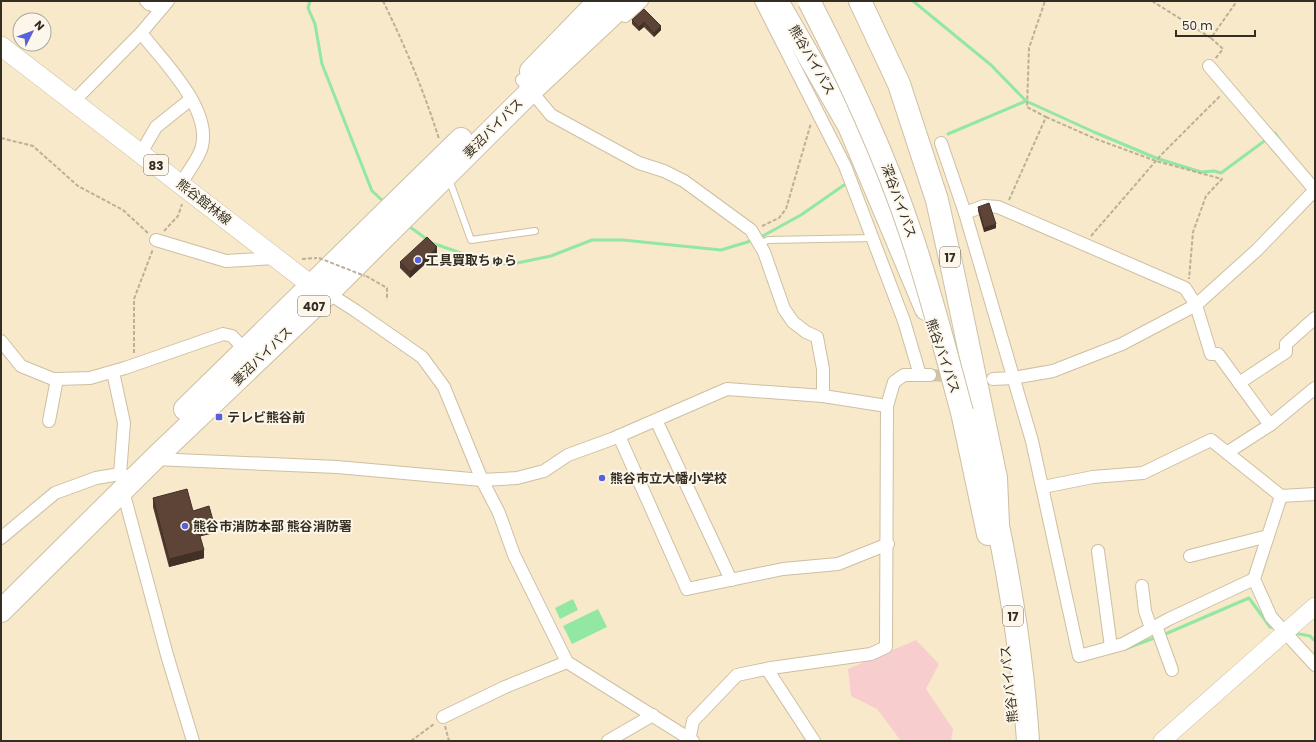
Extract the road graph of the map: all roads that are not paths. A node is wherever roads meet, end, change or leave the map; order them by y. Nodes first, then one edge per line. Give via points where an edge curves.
1 (146, 1) edge
2 (627, 1) edge
3 (642, 1) edge
4 (761, 1) edge
5 (777, 1) edge
6 (809, 1) edge
7 (824, 1) edge
8 (860, 1) edge
9 (165, 4) edge
10 (594, 5) edge
11 (140, 33) junction
12 (1, 46) edge
13 (579, 46) junction
14 (1210, 66) road end
15 (527, 85) junction
16 (191, 99) junction
17 (74, 100) junction
18 (941, 143) dead end
19 (141, 153) junction
20 (446, 165) junction
21 (184, 186) junction
22 (1315, 190) edge
23 (965, 213) junction
24 (535, 231) dead end
25 (755, 238) junction
26 (873, 238) junction
27 (156, 240) road end
28 (275, 258) junction
29 (320, 289) junction
30 (1196, 305) junction
31 (1315, 318) edge
32 (1, 341) edge
33 (245, 350) junction
34 (113, 372) junction
35 (1013, 378) junction
36 (57, 379) junction
37 (993, 379) dead end
38 (1239, 383) junction
39 (1315, 388) edge
40 (823, 396) junction
41 (887, 406) junction
42 (968, 411) junction
43 (656, 420) junction
44 (49, 421) dead end
45 (1270, 425) junction
46 (619, 436) junction
47 (1228, 452) junction
48 (154, 459) junction
49 (482, 480) junction
50 (126, 482) junction
51 (1043, 487) junction
52 (1315, 494) edge
53 (1281, 496) junction
54 (998, 524) junction
55 (1268, 536) junction
56 (1, 538) edge
57 (888, 544) junction
58 (1098, 551) dead end
59 (1190, 556) dead end
60 (1254, 579) junction
61 (731, 580) junction
62 (1142, 586) dead end
63 (1, 591) edge
64 (1315, 606) edge
65 (1, 611) edge
66 (1153, 627) junction
67 (1282, 630) junction
68 (1111, 647) junction
69 (567, 662) junction
70 (1315, 664) edge
71 (767, 669) junction
72 (1172, 670) dead end
73 (1019, 710) junction
74 (652, 715) junction
75 (444, 717) road end
76 (690, 740) edge
77 (193, 741) edge
78 (608, 741) edge
79 (814, 741) edge
80 (1014, 741) edge
81 (1028, 741) edge
82 (1162, 741) edge

1 - 9 street via 149,4
2 - 13 highway, 妻沼バイパス / 407
3 - 13 street via 584,52
4 - 26 street via 845,166
5 - 42 highway, 熊谷バイパス / 17, bridge via 849,126
6 - 42 highway, 深谷バイパス / 17, bridge via 849,78 884,163 912,236
7 - 42 highway, 深谷バイパス / 17 via 860,73 923,230 944,296
8 - 54 highway, 17 via 899,84 937,200 996,478
9 - 11 street
10 - 15 highway, 妻沼バイパス / 407
11 - 16 street
11 - 17 street
12 - 17 main road, 熊谷館林線 / 83
13 - 15 highway, 妻沼バイパス / 407
14 - 22 street
15 - 20 highway, 妻沼バイパス / 407
15 - 25 street via 551,115 639,163 684,181
16 - 19 street via 156,127
16 - 21 street via 203,131 202,147
17 - 19 main road, 熊谷館林線 / 83
18 - 23 street
19 - 21 main road, 熊谷館林線 / 83
20 - 24 lane via 471,240
20 - 29 highway, 妻沼バイパス / 407
21 - 28 main road, 熊谷館林線 / 83
22 - 30 street via 1257,250
23 - 30 street via 984,206 1004,210 1182,286
23 - 35 street
25 - 26 lane
25 - 40 street via 764,252 784,309 794,322 817,337 823,369
26 - 41 street via 925,375 904,375 894,382
27 - 28 street via 226,260
28 - 29 main road, 熊谷館林線 / 83
29 - 33 highway, 妻沼バイパス / 407
29 - 48 highway, 妻沼バイパス / 407
29 - 49 street via 422,357 444,387
30 - 35 street via 1122,344 1052,371
30 - 38 street via 1211,354 1218,354
31 - 38 street via 1286,344 1286,352
32 - 36 street via 21,366
33 - 34 street via 232,336 222,334
33 - 50 highway, 妻沼バイパス / 407
34 - 36 street via 90,378
34 - 50 street via 124,423
35 - 37 street
35 - 51 street
36 - 44 street
38 - 45 street
39 - 45 street
40 - 41 street
40 - 43 street via 727,389
41 - 57 street
42 - 54 highway, 熊谷バイパス / 17
42 - 73 highway, 熊谷バイパス / 17
43 - 46 street
43 - 61 street
45 - 47 street
46 - 49 street via 568,455 544,471 517,478
46 - 61 street via 687,589
47 - 51 street via 1211,440 1143,473 1093,477
47 - 53 street
48 - 49 street via 337,467
48 - 50 highway, 妻沼バイパス / 407
49 - 69 street via 499,513 514,555
50 - 56 street via 96,478 56,493
50 - 63 highway, 妻沼バイパス / 407
50 - 65 highway, 妻沼バイパス / 407
50 - 77 street via 167,655
51 - 68 street via 1079,656
52 - 53 street
53 - 55 street
54 - 73 highway, 熊谷バイパス / 17 via 1008,580
55 - 59 street
55 - 60 street
57 - 61 street via 838,564 783,569
57 - 71 street via 886,647 871,654
58 - 68 street
60 - 66 street
60 - 67 street via 1270,617
62 - 66 street via 1145,611
64 - 67 street
66 - 68 street via 1123,644
66 - 72 street
67 - 70 street
67 - 82 street
69 - 74 street
69 - 75 street via 505,687
71 - 76 street via 737,675 693,721
71 - 79 street
73 - 80 highway, 熊谷バイパス / 17
73 - 81 highway, 熊谷バイパス / 17
74 - 76 street
74 - 78 street

